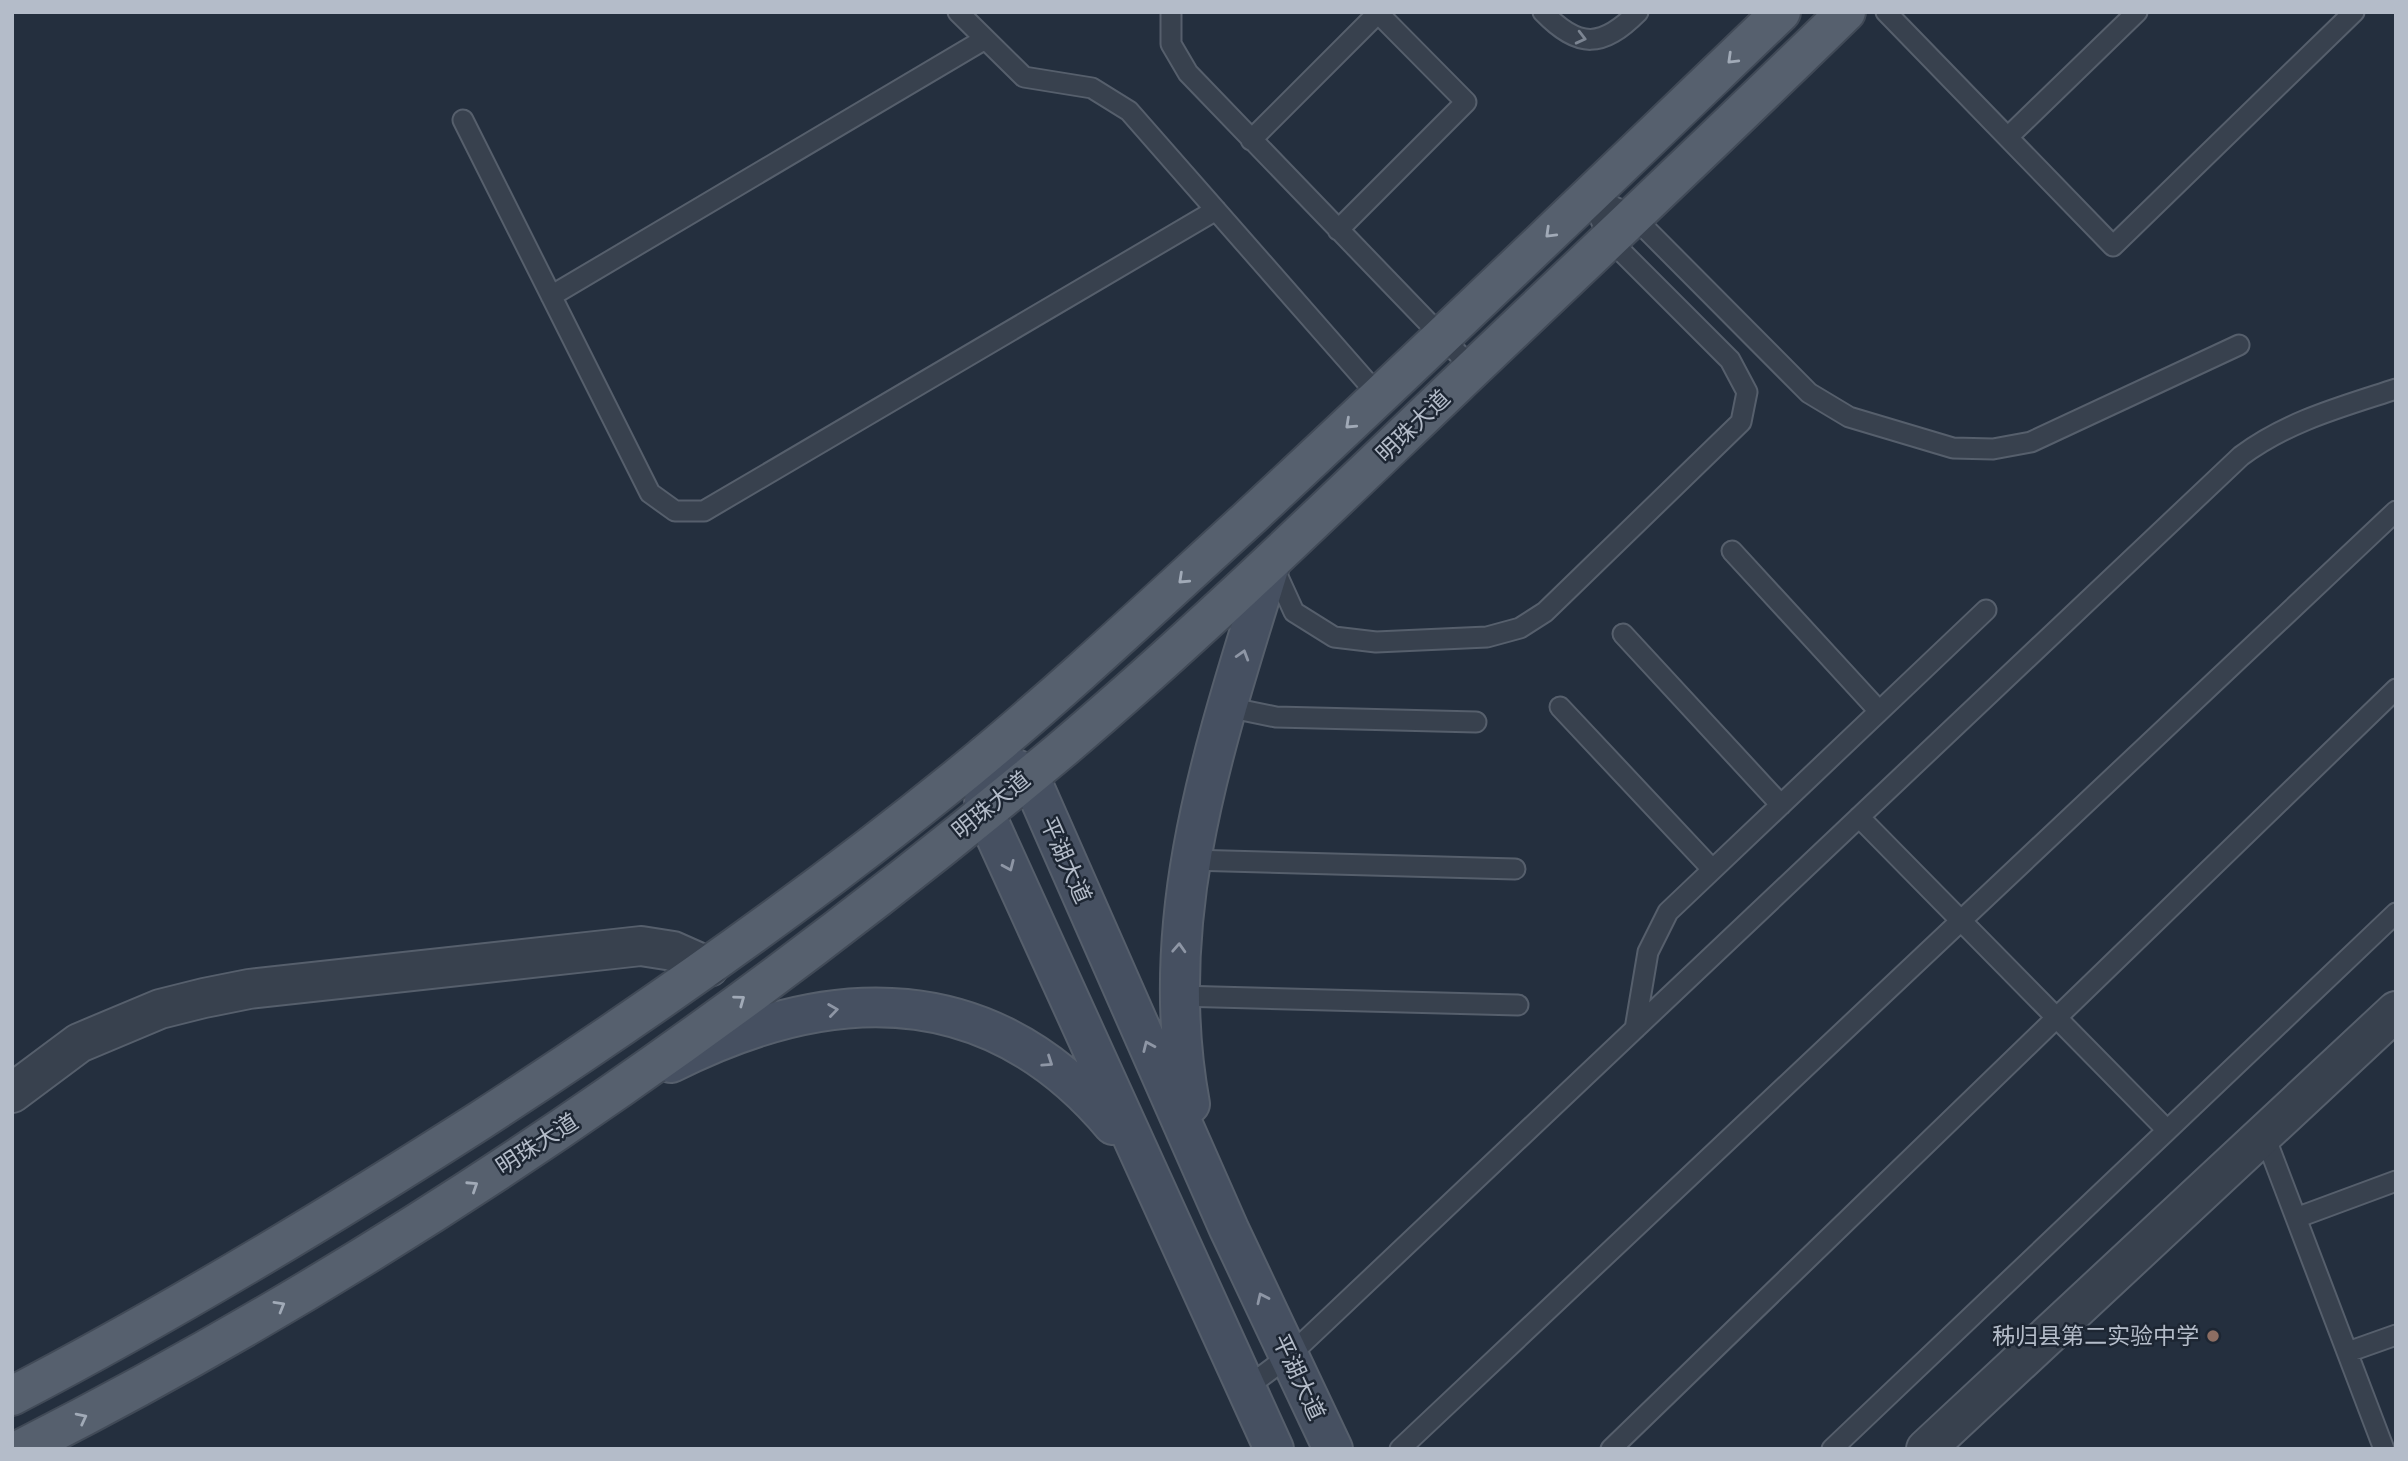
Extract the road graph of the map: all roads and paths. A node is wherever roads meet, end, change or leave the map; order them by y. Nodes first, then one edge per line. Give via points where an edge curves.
1 (958, 12) edge
2 (1171, 12) edge
3 (1543, 12) edge
4 (1638, 12) edge
5 (1781, 12) edge
6 (1886, 12) edge
7 (2137, 12) edge
8 (2354, 12) edge
9 (1830, 18) edge
10 (985, 39) junction
11 (463, 120) dead end
12 (2008, 137) junction
13 (1251, 140) junction
14 (1590, 195) junction
15 (1216, 210) junction
16 (1621, 227) junction
17 (1338, 230) junction
18 (551, 296) junction
19 (1441, 338) junction
20 (2239, 345) dead end
21 (1473, 369) junction
22 (2396, 389) edge
23 (1379, 397) junction
24 (2396, 511) edge
25 (1732, 551) dead end
26 (1271, 562) junction
27 (1986, 610) dead end
28 (1623, 634) dead end
29 (2396, 690) edge
30 (1227, 707) junction
31 (1560, 707) dead end
32 (1879, 711) junction
33 (1476, 722) dead end
34 (985, 754) junction
35 (1029, 775) junction
36 (1781, 805) junction
37 (984, 811) junction
38 (1860, 817) junction
39 (1190, 860) junction
40 (1515, 869) dead end
41 (1713, 869) junction
42 (2396, 913) edge
43 (1961, 921) junction
44 (709, 967) junction
45 (1178, 996) junction
46 (1518, 1005) dead end
47 (2396, 1011) edge
48 (2057, 1018) junction
49 (1635, 1029) junction
50 (12, 1093) edge
51 (610, 1095) junction
52 (2167, 1130) junction
53 (2264, 1134) junction
54 (2396, 1181) edge
55 (2296, 1218) junction
56 (1229, 1229) junction
57 (1182, 1251) junction
58 (2396, 1335) edge
59 (2348, 1352) junction
60 (1289, 1356) junction
61 (1246, 1388) junction
62 (12, 1396) edge
63 (21, 1449) edge
64 (1274, 1449) edge
65 (1333, 1449) edge
66 (1400, 1449) edge
67 (1611, 1449) edge
68 (1832, 1449) edge
69 (1926, 1449) edge
70 (2385, 1449) edge

1 - 10 lane
2 - 13 lane via 1171,44 1188,73
3 -> 4 lane via 1575,38 1594,41 1611,35
5 -> 14 main road, 明珠大道
6 - 12 lane
7 - 12 lane
8 - 12 lane via 2113,246
9 - 16 main road, 明珠大道
10 - 15 lane via 1024,77 1092,88 1129,111
10 - 18 lane
11 - 18 lane
13 - 17 lane
13 - 17 lane via 1378,13 1466,102
14 - 16 lane
14 - 16 lane
14 -> 19 main road, 明珠大道
15 - 18 lane via 704,510 675,511 650,493
15 - 23 lane
16 - 20 lane via 1810,393 1849,417 1953,448 1993,449 2031,442
16 - 21 main road, 明珠大道
16 - 26 lane via 1730,360 1747,392 1741,422 1545,612 1520,628 1487,637 1376,642 1334,637 1294,612
17 - 19 lane
19 - 21 lane
19 - 23 main road, 明珠大道
21 - 26 main road, 明珠大道
22 - 38 lane via 2296,422 2241,456
23 -> 34 main road, 明珠大道
24 - 43 lane
25 - 32 lane
30 -> 26 main road
26 - 35 main road, 明珠大道
27 - 32 lane
28 - 36 lane
29 - 48 lane
30 - 33 lane via 1276,717
30 - 39 main road
31 - 41 lane
32 - 36 lane
34 - 35 main road
34 - 37 main road
34 - 44 main road, 明珠大道
35 - 37 main road, 明珠大道
56 -> 35 main road, 平湖大道
36 - 41 lane
51 -> 37 main road, 明珠大道 via 840,926
37 -> 57 main road
38 - 43 lane
38 - 49 lane
39 - 40 lane
45 -> 39 main road
41 - 49 lane via 1668,912 1648,952
42 - 52 lane
43 - 48 lane
43 - 66 lane
44 - 50 street via 673,951 641,946 249,989 160,1009 119,1024 79,1043
44 - 62 main road, 明珠大道 via 564,1066 306,1230
45 - 46 lane
45 - 56 main road via 1181,1056 1192,1116 1207,1174
47 - 53 street
48 - 52 lane
48 - 67 lane
49 - 60 lane
51 -> 57 main road via 694,1051 778,1020 864,1006 909,1008 952,1017 1029,1049 1063,1072 1093,1101 1122,1136
63 -> 51 main road, 明珠大道 via 128,1394 373,1252
52 - 68 lane
53 - 55 lane
53 - 69 street
54 - 55 lane
55 - 59 lane
60 -> 56 main road, 平湖大道
57 - 61 main road
58 - 59 lane
59 - 70 lane
60 - 61 lane
60 - 65 main road, 平湖大道
61 - 64 main road

